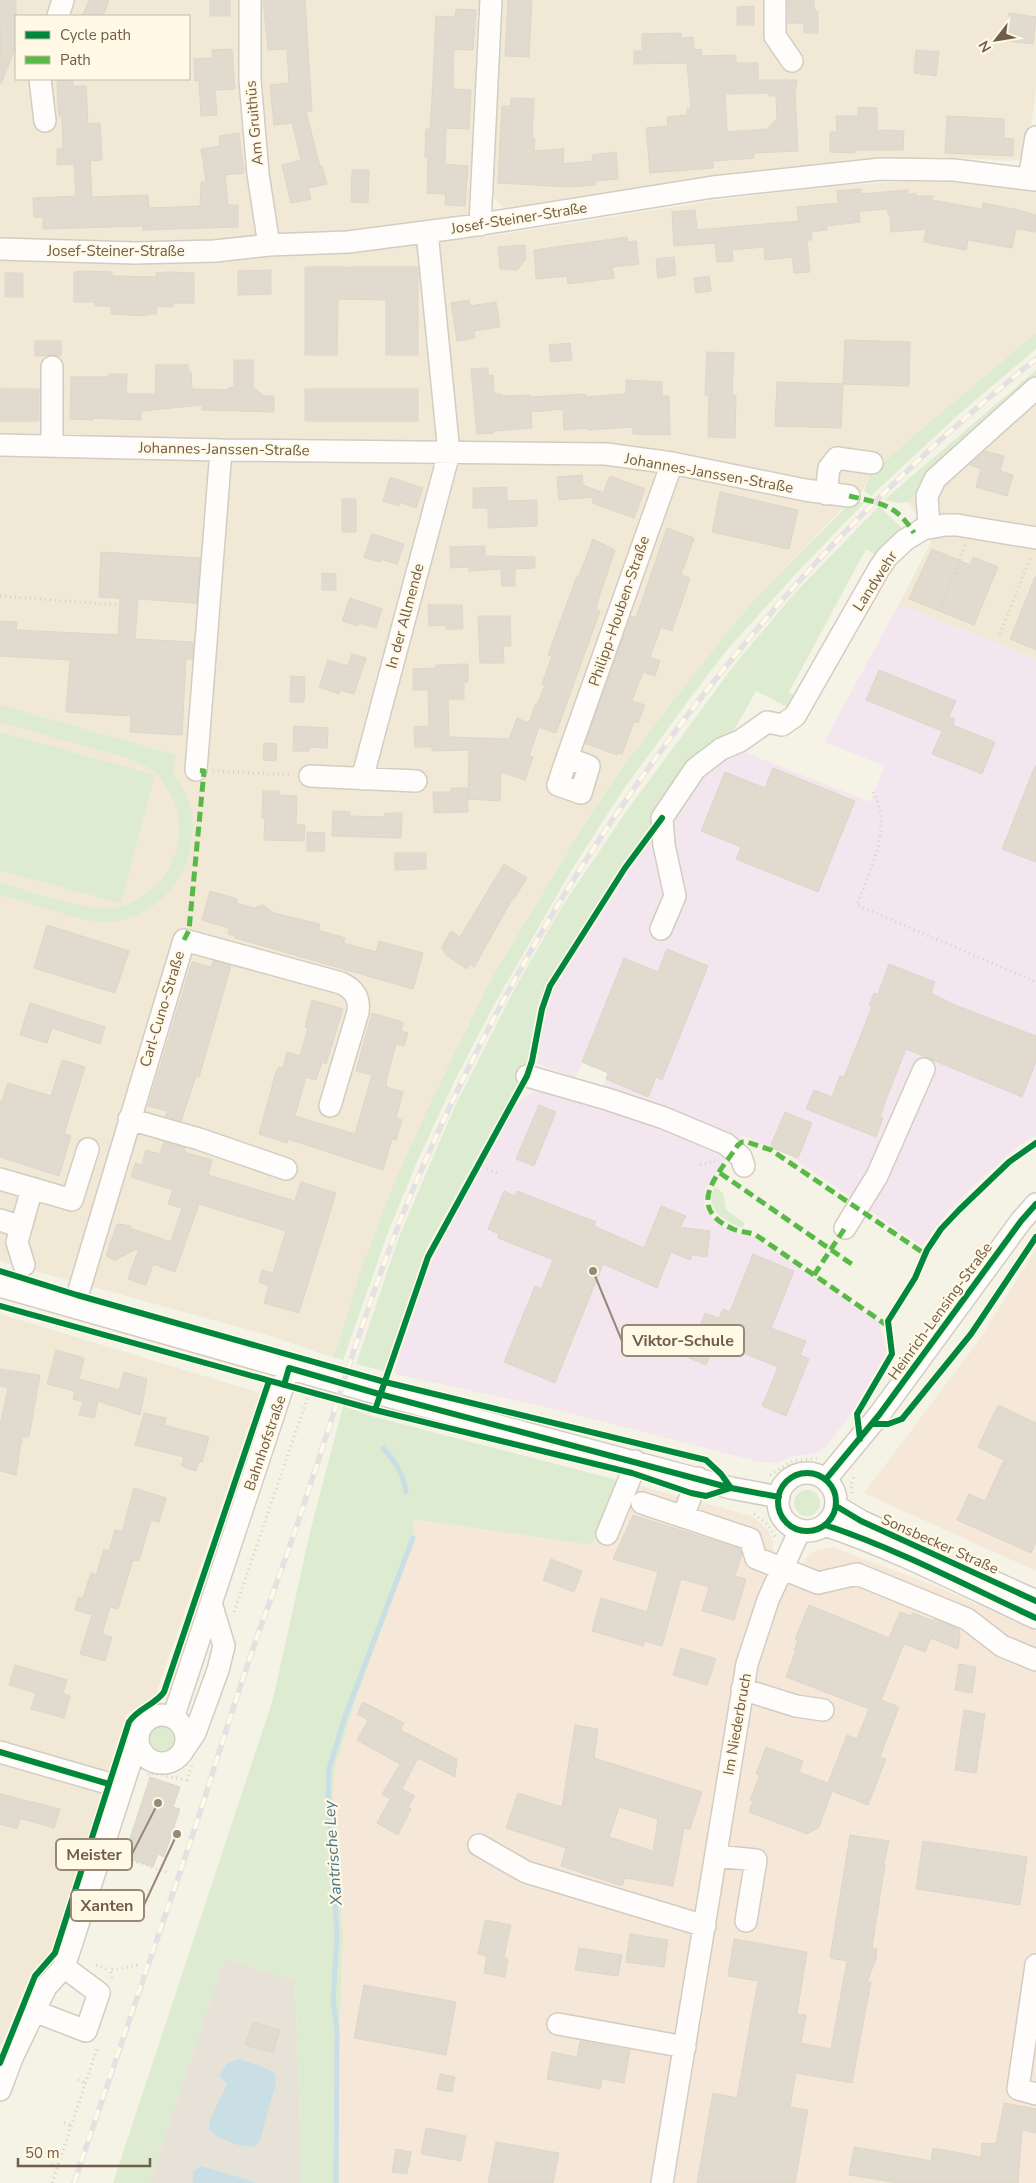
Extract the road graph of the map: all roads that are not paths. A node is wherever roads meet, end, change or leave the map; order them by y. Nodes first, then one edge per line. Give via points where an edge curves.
1 (63, 0) edge
2 (250, 0) edge
3 (490, 0) edge
4 (775, 0) edge
5 (58, 15) edge
6 (792, 61) dead end
7 (40, 80) edge
8 (45, 121) dead end
9 (1036, 137) edge
10 (1033, 179) edge
11 (480, 225) junction
12 (427, 232) junction
13 (269, 245) junction
14 (0, 249) edge
15 (52, 367) dead end
16 (1036, 388) edge
17 (0, 445) edge
18 (52, 445) junction
19 (222, 450) junction
20 (449, 454) junction
21 (672, 463) junction
22 (872, 463) dead end
23 (816, 492) junction
24 (849, 496) dead end
25 (929, 527) junction
26 (1034, 545) edge
27 (200, 771) road end
28 (310, 776) road end
29 (362, 779) junction
30 (416, 781) dead end
31 (558, 785) dead end
32 (661, 929) dead end
33 (924, 1070) dead end
34 (526, 1076) dead end
35 (330, 1106) dead end
36 (129, 1119) junction
37 (88, 1149) dead end
38 (744, 1166) dead end
39 (286, 1168) dead end
40 (0, 1179) edge
41 (32, 1188) junction
42 (1036, 1204) edge
43 (0, 1220) edge
44 (21, 1226) junction
45 (845, 1228) dead end
46 (24, 1265) dead end
47 (0, 1286) edge
48 (74, 1307) junction
49 (289, 1368) junction
50 (635, 1461) junction
51 (698, 1478) junction
52 (826, 1479) junction
53 (779, 1497) junction
54 (642, 1503) dead end
55 (836, 1506) junction
56 (683, 1516) junction
57 (825, 1525) junction
58 (800, 1530) junction
59 (607, 1534) dead end
60 (787, 1560) junction
61 (1036, 1601) edge
62 (212, 1603) junction
63 (1036, 1618) edge
64 (1036, 1660) edge
65 (742, 1689) junction
66 (823, 1710) dead end
67 (173, 1718) junction
68 (139, 1747) junction
69 (0, 1752) edge
70 (189, 1755) junction
71 (121, 1787) junction
72 (479, 1845) dead end
73 (716, 1856) junction
74 (746, 1920) dead end
75 (705, 1926) junction
76 (1036, 1965) edge
77 (64, 1967) junction
78 (34, 2011) junction
79 (558, 2024) dead end
80 (685, 2047) junction
81 (0, 2090) edge
82 (1036, 2094) edge
83 (662, 2183) edge

1 - 5 street
2 - 13 street, Am Gruithüs via 252,99 258,174
3 - 11 street
4 - 6 street via 775,36
7 - 8 street
9 - 10 street
10 - 11 street, Josef-Steiner-Straße via 954,170 882,169 713,187
11 - 12 street, Josef-Steiner-Straße
12 - 13 street, Josef-Steiner-Straße via 348,242
12 - 20 street
13 - 14 street, Josef-Steiner-Straße via 145,253
15 - 18 street
16 - 25 street via 935,479 927,496
17 - 18 street, Johannes-Janssen-Straße
18 - 19 street, Johannes-Janssen-Straße
19 - 20 street, Johannes-Janssen-Straße
19 - 27 street
20 - 21 street, Johannes-Janssen-Straße via 606,454
20 - 29 street, In der Allmende
21 - 23 street, Johannes-Janssen-Straße
21 - 31 street, Philipp-Houben-Straße
22 - 23 street via 837,458
23 - 24 street, Johannes-Janssen-Straße
25 - 26 street, Landwehr via 972,527
25 - 32 street, Landwehr via 914,533 887,557 795,716 782,725 767,722 740,741 721,749 695,769 662,818 675,896
28 - 29 street
29 - 30 street
33 - 45 street via 877,1176
34 - 38 street via 664,1118 726,1144 741,1157
35 - 36 street, Carl-Cuno-Straße via 358,1012 358,1000 352,990 341,983 184,940
36 - 39 street
36 - 48 street, Carl-Cuno-Straße
37 - 41 street via 72,1200
40 - 41 street
41 - 44 street
42 - 52 street, Heinrich-Lensing-Straße via 880,1415
43 - 44 street
44 - 46 street via 17,1242
47 - 48 street
48 - 49 street
49 - 50 street
49 - 62 street, Bahnhofstraße
50 - 51 street
50 - 59 street
51 - 53 street
51 - 56 street
52 - 53 street via 808,1473 795,1476 785,1483
52 - 55 street via 834,1490
53 - 58 street via 781,1515 790,1526
54 - 56 street
55 - 57 street
55 - 61 street, Sonsbecker Straße via 857,1519
56 - 60 street via 750,1539 756,1558
57 - 58 street via 812,1531
57 - 63 street, Sonsbecker Straße via 903,1556
58 - 60 street, Im Niederbruch
60 - 64 street via 818,1583 857,1574 967,1619 1002,1646
60 - 65 street, Im Niederbruch via 756,1636
62 - 67 street, Bahnhofstraße
62 - 70 street via 224,1646
65 - 66 street via 796,1706
65 - 73 street, Im Niederbruch
67 - 68 street via 154,1716 146,1721 137,1738
67 - 70 street via 185,1731
68 - 70 street via 149,1760 157,1763
68 - 71 street via 134,1751
69 - 71 street
71 - 77 street via 111,1854
72 - 75 street via 526,1872
73 - 74 street via 756,1860
73 - 75 street, Im Niederbruch
75 - 80 street, Im Niederbruch
76 - 82 street via 1018,2089
77 - 78 street via 46,1987
77 - 78 street via 99,1993 86,2031
78 - 81 street
79 - 80 street
80 - 83 street, Im Niederbruch

